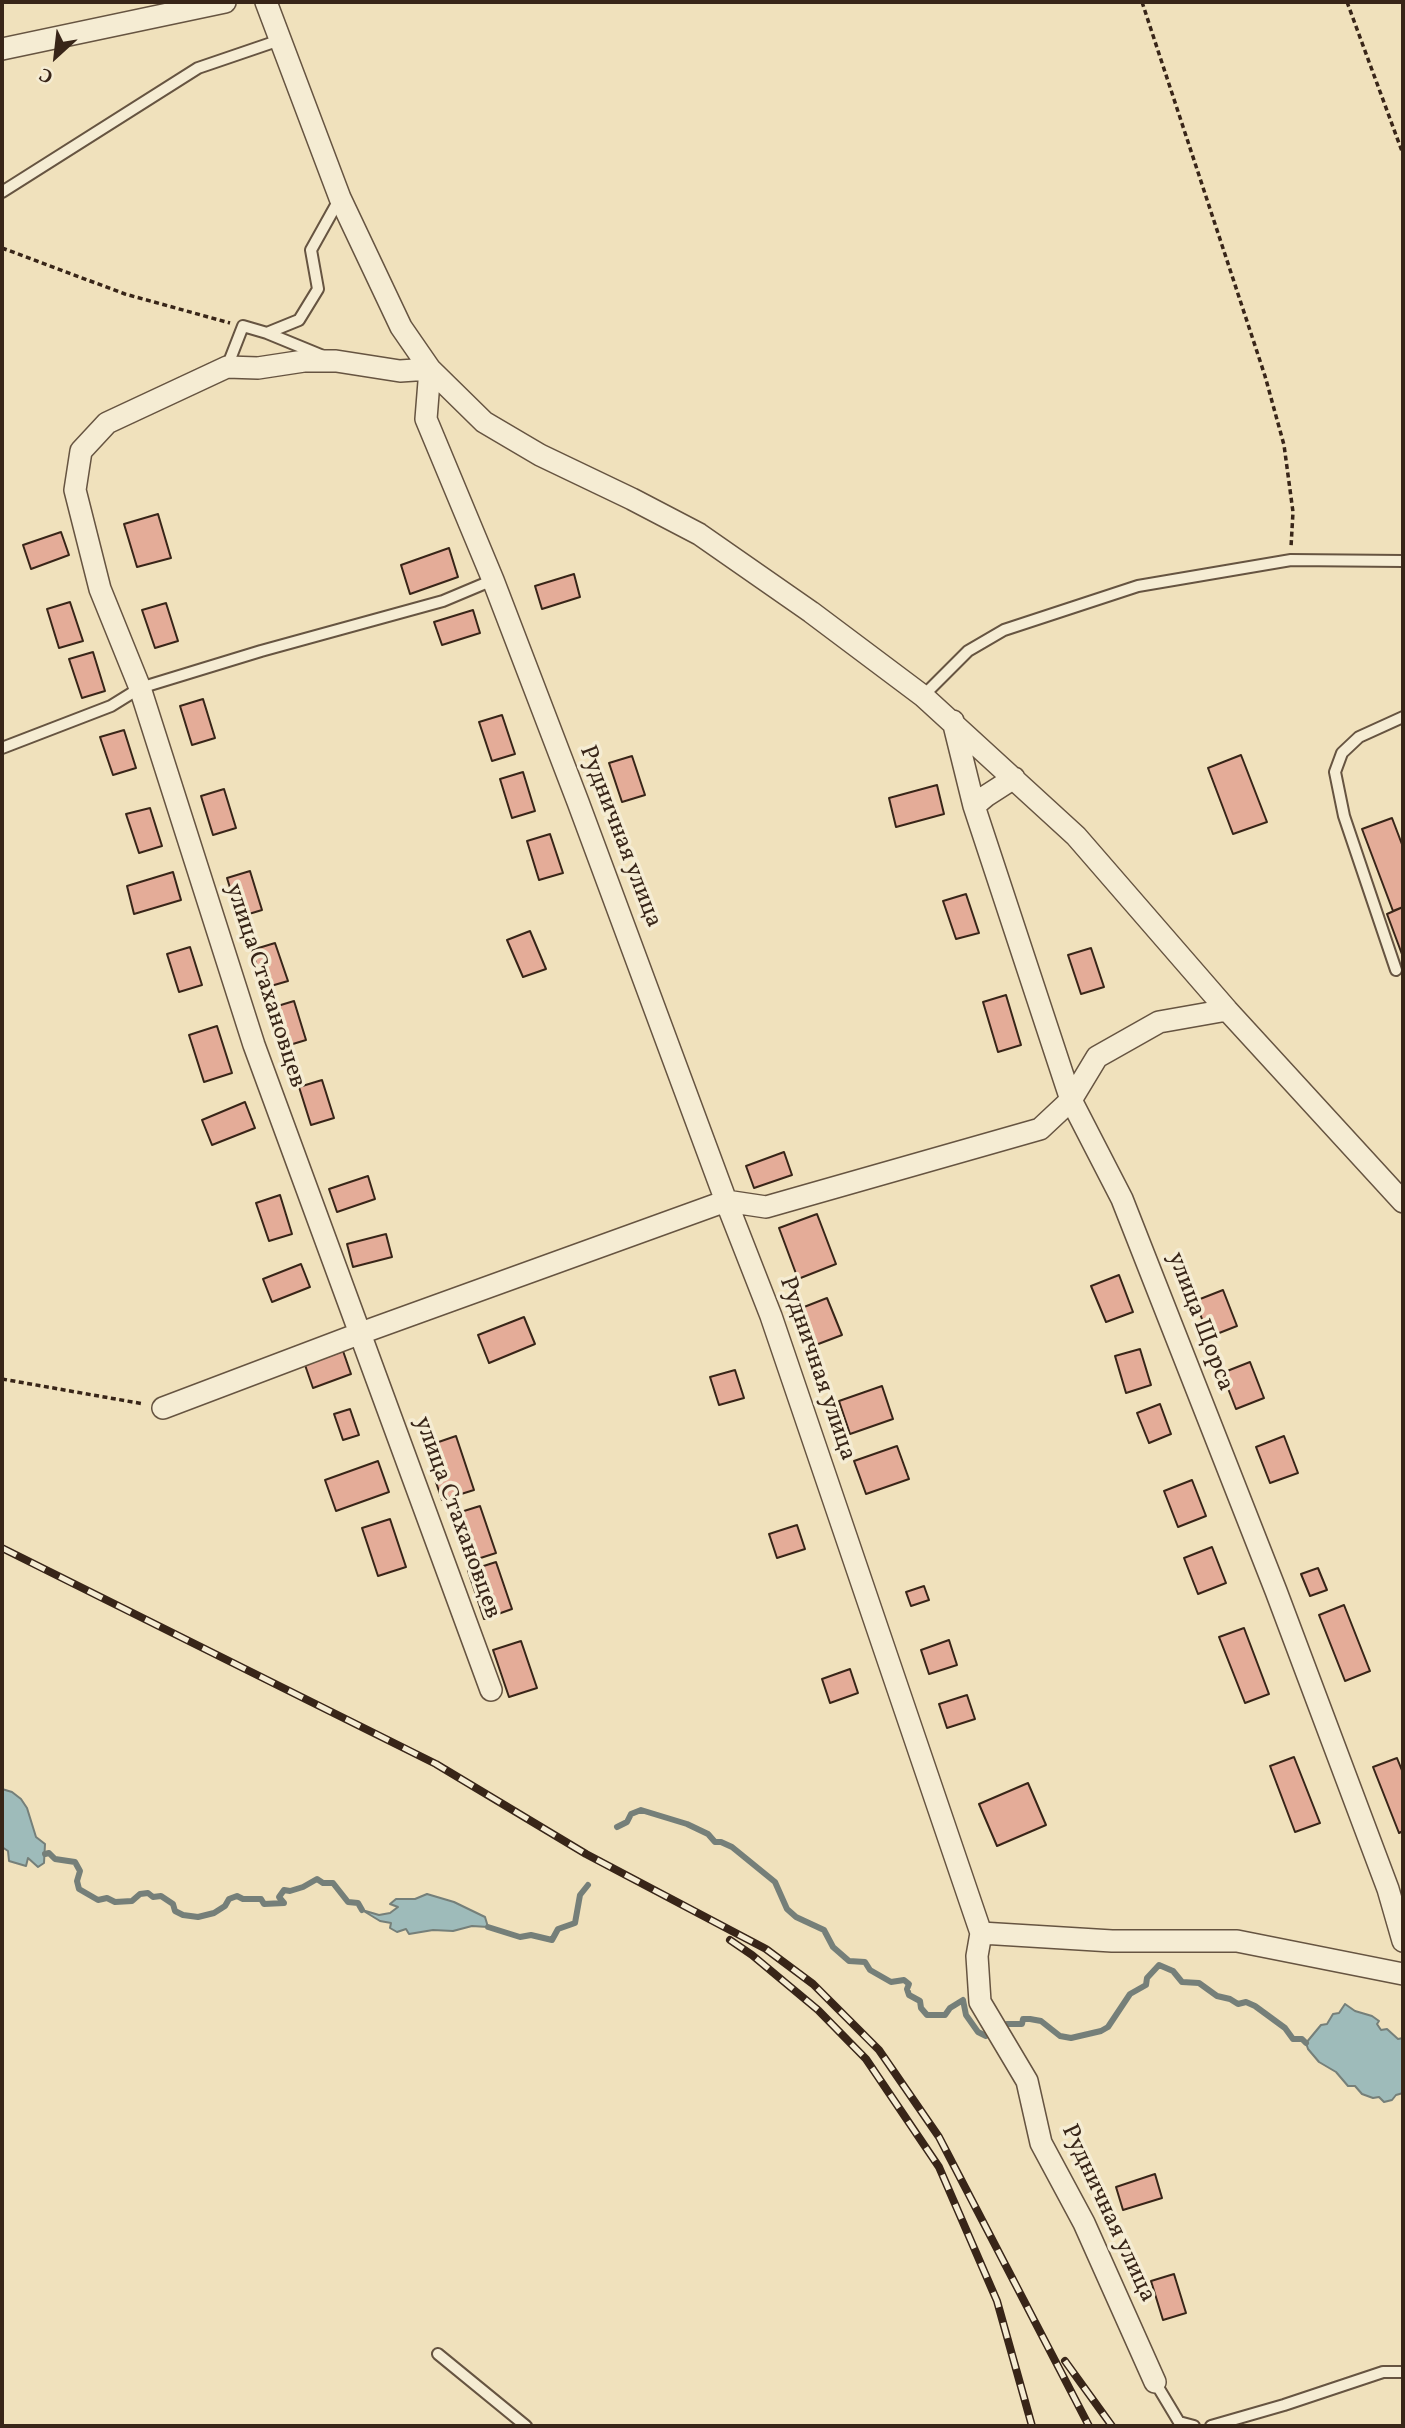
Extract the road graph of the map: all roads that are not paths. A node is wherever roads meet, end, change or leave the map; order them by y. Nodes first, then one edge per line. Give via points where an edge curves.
1 (225, 2) edge
2 (267, 2) edge
3 (280, 40) junction
4 (2, 49) edge
5 (2, 192) edge
6 (340, 198) junction
7 (267, 333) junction
8 (336, 361) junction
9 (227, 367) junction
10 (430, 369) junction
11 (1403, 561) edge
12 (494, 580) junction
13 (141, 688) junction
14 (923, 696) junction
15 (1403, 717) edge
16 (953, 722) junction
17 (2, 748) edge
18 (1014, 778) junction
19 (974, 806) junction
20 (1396, 970) dead end
21 (1227, 1010) junction
22 (1071, 1100) junction
23 (726, 1201) junction
24 (1403, 1202) edge
25 (361, 1333) junction
26 (163, 1408) road end
27 (491, 1690) dead end
28 (981, 1933) junction
29 (1403, 1941) edge
30 (1403, 1973) edge
31 (438, 2354) dead end
32 (1403, 2372) edge
33 (1155, 2382) joint
34 (526, 2426) edge
35 (1194, 2426) edge
36 (1211, 2426) edge

1 - 4 street
2 - 3 street
3 - 5 lane via 198,68
3 - 6 street
6 - 7 lane via 311,250 318,289 299,320
6 - 10 street via 401,327
7 - 8 lane
7 - 9 lane via 243,326
8 - 9 street
8 - 10 street via 400,371
9 - 13 street, улица Стахановцев via 107,423 81,451 75,490 100,589
10 - 12 street, Рудничная улица via 426,419
10 - 14 street via 484,422 698,534
11 - 14 lane via 1291,560 1139,586 1004,630 968,651
12 - 13 lane via 443,601
12 - 23 street, Рудничная улица
13 - 17 lane via 111,706
13 - 25 street, улица Стахановцев via 254,1045
14 - 16 street
15 - 20 lane via 1359,737 1342,753 1335,772
16 - 18 street
16 - 19 street, улица Щорса
18 - 19 street
18 - 21 street via 1076,836
19 - 22 street, улица Щорса
21 - 22 street via 1159,1022 1097,1058
21 - 24 street
22 - 23 street via 1040,1129 766,1207
22 - 29 street, улица Щорса via 1122,1199 1276,1591 1388,1889
23 - 25 street
23 - 28 street, Рудничная улица via 771,1316
25 - 26 street
25 - 27 street, улица Стахановцев
28 - 30 street via 1112,1941 1237,1941
28 - 33 street, Рудничная улица via 977,1956 980,2002 1027,2081 1041,2143 1084,2223
31 - 34 lane
32 - 36 lane via 1383,2372
33 - 35 lane via 1179,2421

